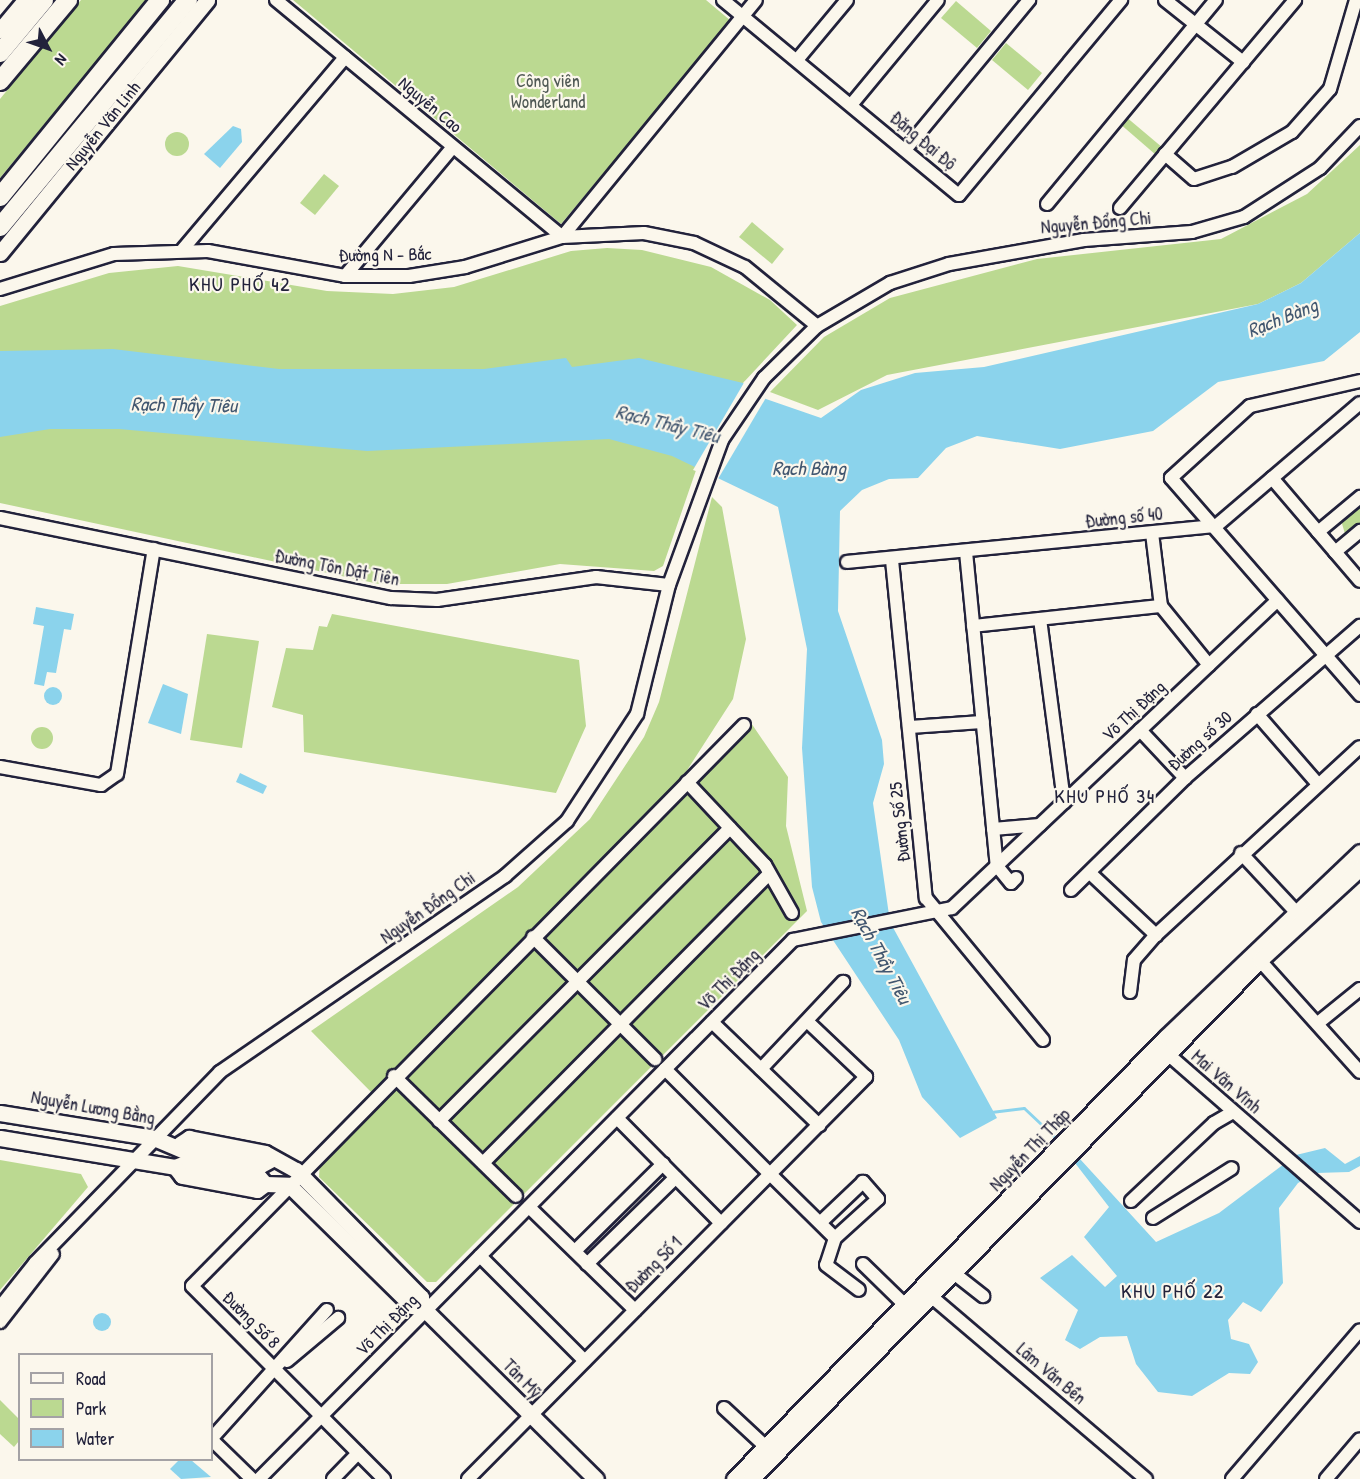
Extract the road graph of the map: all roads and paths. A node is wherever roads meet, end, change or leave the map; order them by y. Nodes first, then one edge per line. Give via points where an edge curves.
1 (25, 0) edge
2 (44, 0) edge
3 (68, 0) edge
4 (160, 0) edge
5 (188, 0) edge
6 (207, 0) edge
7 (276, 0) edge
8 (723, 0) edge
9 (756, 0) edge
10 (847, 0) edge
11 (938, 0) edge
12 (1029, 0) edge
13 (1121, 0) edge
14 (1165, 0) edge
15 (1216, 0) edge
16 (1295, 0) edge
17 (1356, 0) edge
18 (742, 16) junction
19 (1195, 25) junction
20 (0, 30) edge
21 (0, 53) edge
22 (345, 57) junction
23 (796, 60) junction
24 (1243, 62) junction
25 (0, 81) edge
26 (851, 105) junction
27 (1360, 126) edge
28 (453, 147) junction
29 (905, 150) junction
30 (1166, 154) junction
31 (0, 197) edge
32 (1047, 204) dead end
33 (1120, 208) dead end
34 (0, 227) edge
35 (562, 237) junction
36 (183, 249) junction
37 (0, 253) edge
38 (345, 276) junction
39 (0, 290) edge
40 (817, 326) junction
41 (1360, 381) edge
42 (1360, 403) edge
43 (1272, 478) junction
44 (1360, 497) edge
45 (0, 518) edge
46 (1216, 526) junction
47 (1360, 531) edge
48 (1318, 532) junction
49 (1152, 533) junction
50 (154, 549) junction
51 (966, 552) junction
52 (1335, 552) junction
53 (892, 560) junction
54 (847, 562) dead end
55 (1360, 580) edge
56 (669, 585) junction
57 (1278, 600) junction
58 (1161, 606) junction
59 (1040, 619) junction
60 (973, 626) junction
61 (1360, 626) edge
62 (1326, 656) junction
63 (1209, 665) junction
64 (1360, 695) edge
65 (1257, 714) junction
66 (982, 722) junction
67 (744, 725) dead end
68 (909, 727) junction
69 (1140, 730) junction
70 (1360, 747) edge
71 (0, 767) edge
72 (1185, 778) junction
73 (687, 782) junction
74 (1317, 783) junction
75 (1064, 802) junction
76 (1040, 825) junction
77 (730, 828) junction
78 (993, 829) junction
79 (1360, 852) edge
80 (1240, 853) junction
81 (997, 866) junction
82 (1360, 868) edge
83 (1090, 873) junction
84 (769, 874) junction
85 (1016, 878) dead end
86 (1071, 890) dead end
87 (1295, 911) junction
88 (792, 913) dead end
89 (933, 913) junction
90 (1155, 935) junction
91 (533, 937) junction
92 (1256, 956) junction
93 (578, 981) junction
94 (843, 982) dead end
95 (1360, 988) edge
96 (1130, 992) dead end
97 (807, 1021) junction
98 (712, 1022) junction
99 (620, 1023) junction
100 (1318, 1023) junction
101 (1043, 1040) dead end
102 (1163, 1050) junction
103 (655, 1059) dead end
104 (761, 1068) junction
105 (665, 1070) junction
106 (1360, 1072) edge
107 (394, 1076) junction
108 (1233, 1112) junction
109 (0, 1113) edge
110 (25, 1116) junction
111 (616, 1118) junction
112 (439, 1121) junction
113 (819, 1125) junction
114 (0, 1138) edge
115 (154, 1138) junction
116 (19, 1142) junction
117 (1058, 1158) junction
118 (133, 1161) junction
119 (483, 1163) junction
120 (663, 1164) junction
121 (1232, 1168) dead end
122 (770, 1174) junction
123 (676, 1177) junction
124 (295, 1180) junction
125 (516, 1196) dead end
126 (1131, 1201) dead end
127 (529, 1207) junction
128 (1153, 1218) dead end
129 (1360, 1222) edge
130 (721, 1223) junction
131 (820, 1223) junction
132 (835, 1238) junction
133 (574, 1251) junction
134 (480, 1256) junction
135 (587, 1263) junction
136 (862, 1264) dead end
137 (955, 1274) junction
138 (859, 1290) dead end
139 (928, 1293) junction
140 (983, 1296) dead end
141 (906, 1306) junction
142 (424, 1308) junction
143 (327, 1310) dead end
144 (635, 1310) junction
145 (3, 1311) edge
146 (338, 1318) dead end
147 (1360, 1330) edge
148 (287, 1361) junction
149 (585, 1361) junction
150 (277, 1371) junction
151 (724, 1408) dead end
152 (531, 1415) junction
153 (322, 1416) junction
154 (213, 1438) edge
155 (1360, 1439) edge
156 (213, 1440) edge
157 (765, 1446) junction
158 (358, 1453) junction
159 (252, 1479) edge
160 (260, 1479) edge
161 (333, 1479) edge
162 (384, 1479) edge
163 (468, 1479) edge
164 (596, 1479) edge
165 (734, 1479) edge
166 (751, 1479) edge
167 (1146, 1479) edge
168 (1232, 1479) edge
169 (1326, 1479) edge

1 - 20 main road
2 - 21 highway
3 - 25 highway
4 - 31 highway, Nguyễn Văn Linh
5 - 34 highway, Nguyễn Văn Linh
6 - 37 main road, Nguyễn Văn Linh
7 - 22 street, Nguyễn Cao
8 - 18 street, Đặng Đại Độ
9 - 18 street
10 - 23 street
11 - 26 street
12 - 29 street
13 - 29 street, Đặng Đại Độ via 959,195
14 - 19 street
15 - 19 street
16 - 24 street
17 - 30 street via 1330,88 1292,132 1232,167 1194,179
18 - 23 street, Đặng Đại Độ
18 - 35 street
19 - 24 street
19 - 32 street
22 - 28 street, Nguyễn Cao
22 - 36 street
23 - 26 street, Đặng Đại Độ
24 - 30 street
26 - 29 street, Đặng Đại Độ
27 - 40 street, Nguyễn Đổng Chi via 1320,168 1244,217 1192,232 1084,240 949,264 890,283
28 - 35 street, Nguyễn Cao
28 - 38 street
30 - 33 street
35 - 38 street, Đường N - Bắc via 437,273
35 - 40 street, Đường N - Bắc via 644,233 694,243 745,267
36 - 38 street, Đường N - Bắc
36 - 39 street, Đường N - Bắc via 114,254
40 - 56 street, Nguyễn Đổng Chi via 786,355 731,425 688,527
41 - 46 street via 1250,406 1171,478
42 - 43 street
43 - 46 street
43 - 48 street
44 - 48 street
45 - 50 street, Đường Tôn Dật Tiên
46 - 49 street, Đường số 40
46 - 57 street
47 - 52 street
48 - 52 street
49 - 51 street, Đường số 40
49 - 58 street
50 - 56 street, Đường Tôn Dật Tiên via 415,601 579,578
50 - 71 street via 117,774 101,785
51 - 53 street, Đường số 40
51 - 60 street
52 - 55 street
53 - 54 street, Đường số 40
53 - 68 street, Đường Số 25
56 - 115 street, Nguyễn Đổng Chi via 637,714 591,791 561,828 505,876 219,1072
57 - 62 street
57 - 63 street, Võ Thị Đặng
58 - 59 street
58 - 63 street
59 - 60 street
59 - 75 street
60 - 66 street
61 - 62 street, Đường số 30
62 - 64 street
62 - 65 street, Đường số 30
63 - 69 street, Võ Thị Đặng
65 - 72 street, Đường số 30
65 - 74 street
66 - 68 street
66 - 78 street
67 - 73 street
68 - 89 street, Đường Số 25 via 926,898
69 - 72 street
69 - 75 street, Võ Thị Đặng
70 - 74 street
72 - 83 street, Đường số 30
73 - 77 street
73 - 91 street
74 - 80 street
75 - 76 street, Võ Thị Đặng
76 - 78 street
76 - 81 street, Võ Thị Đặng
77 - 84 street
77 - 93 street
78 - 81 street
79 - 87 main road, Nguyễn Thị Thập
80 - 87 street
80 - 90 street
81 - 85 street via 1011,883
81 - 89 street, Võ Thị Đặng via 951,908
82 - 92 main road, Nguyễn Thị Thập
83 - 86 street, Đường số 30
83 - 90 street
84 - 88 street
84 - 99 street
87 - 92 main road, Nguyễn Thị Thập
89 - 98 street, Võ Thị Đặng via 813,932 793,940
89 - 101 street, Đường Số 25
90 - 96 street via 1134,960
91 - 93 street
91 - 107 street
92 - 100 street
92 - 102 main road, Nguyễn Thị Thập
93 - 99 street
93 - 112 street
94 - 97 street
95 - 100 street
97 - 104 street
97 - 113 street, Đường Số 1 via 866,1077
98 - 104 street
98 - 105 street, Võ Thị Đặng
99 - 103 street
99 - 119 street
100 - 106 street
102 - 108 street, Mai Văn Vĩnh
102 - 117 main road, Nguyễn Thị Thập
104 - 113 street
105 - 111 street, Võ Thị Đặng
105 - 122 street
107 - 112 street
107 - 124 street
108 - 126 street via 1214,1123
108 - 129 street, Mai Văn Vĩnh
109 - 110 main road, Nguyễn Lương Bằng
110 - 115 main road, Nguyễn Lương Bằng
110 - 116 main road
111 - 120 street
111 - 127 street, Võ Thị Đặng
112 - 119 street
113 - 122 street, Đường Số 1
114 - 116 main road
115 - 118 street, Nguyễn Đổng Chi
115 - 124 main road, Nguyễn Lương Bằng via 180,1144 185,1151 261,1165 270,1160
116 - 118 main road
117 - 137 main road, Nguyễn Thị Thập
117 - 139 main road, Nguyễn Thị Thập
118 - 124 main road via 175,1167 182,1176 257,1190 265,1184
118 - 145 street, Nguyễn Đổng Chi
119 - 125 street
120 - 123 street
120 - 133 street
121 - 128 street
122 - 130 street, Đường Số 1
122 - 131 street
123 - 130 street
123 - 135 street
124 - 142 main road, Tân Mỹ via 355,1239 412,1306
124 - 150 street, Đường Số 8 via 192,1286
127 - 133 street
127 - 134 street, Võ Thị Đặng
130 - 144 street, Đường Số 1
131 - 132 street
131 - 132 street via 862,1182 878,1199
132 - 138 street via 826,1265
133 - 135 street
134 - 142 street, Võ Thị Đặng
134 - 149 street
135 - 144 street
136 - 141 street
137 - 139 main road, Nguyễn Thị Thập
137 - 140 street
139 - 141 main road, Nguyễn Thị Thập
139 - 166 main road, Nguyễn Thị Thập
139 - 167 street, Lâm Văn Bền
141 - 157 main road, Nguyễn Thị Thập
142 - 152 main road, Tân Mỹ
142 - 153 street, Võ Thị Đặng
143 - 148 street via 288,1349
144 - 149 street, Đường Số 1
146 - 148 street
147 - 168 street
148 - 150 street
149 - 152 street, Đường Số 1
150 - 153 street, Đường Số 8
150 - 154 street
151 - 157 street
152 - 163 street, Đường Số 1
152 - 164 main road, Tân Mỹ
153 - 158 street, Đường Số 8
153 - 160 street, Võ Thị Đặng
155 - 169 street
156 - 159 street
157 - 165 main road, Nguyễn Thị Thập
158 - 161 street
158 - 162 street, Đường Số 8

